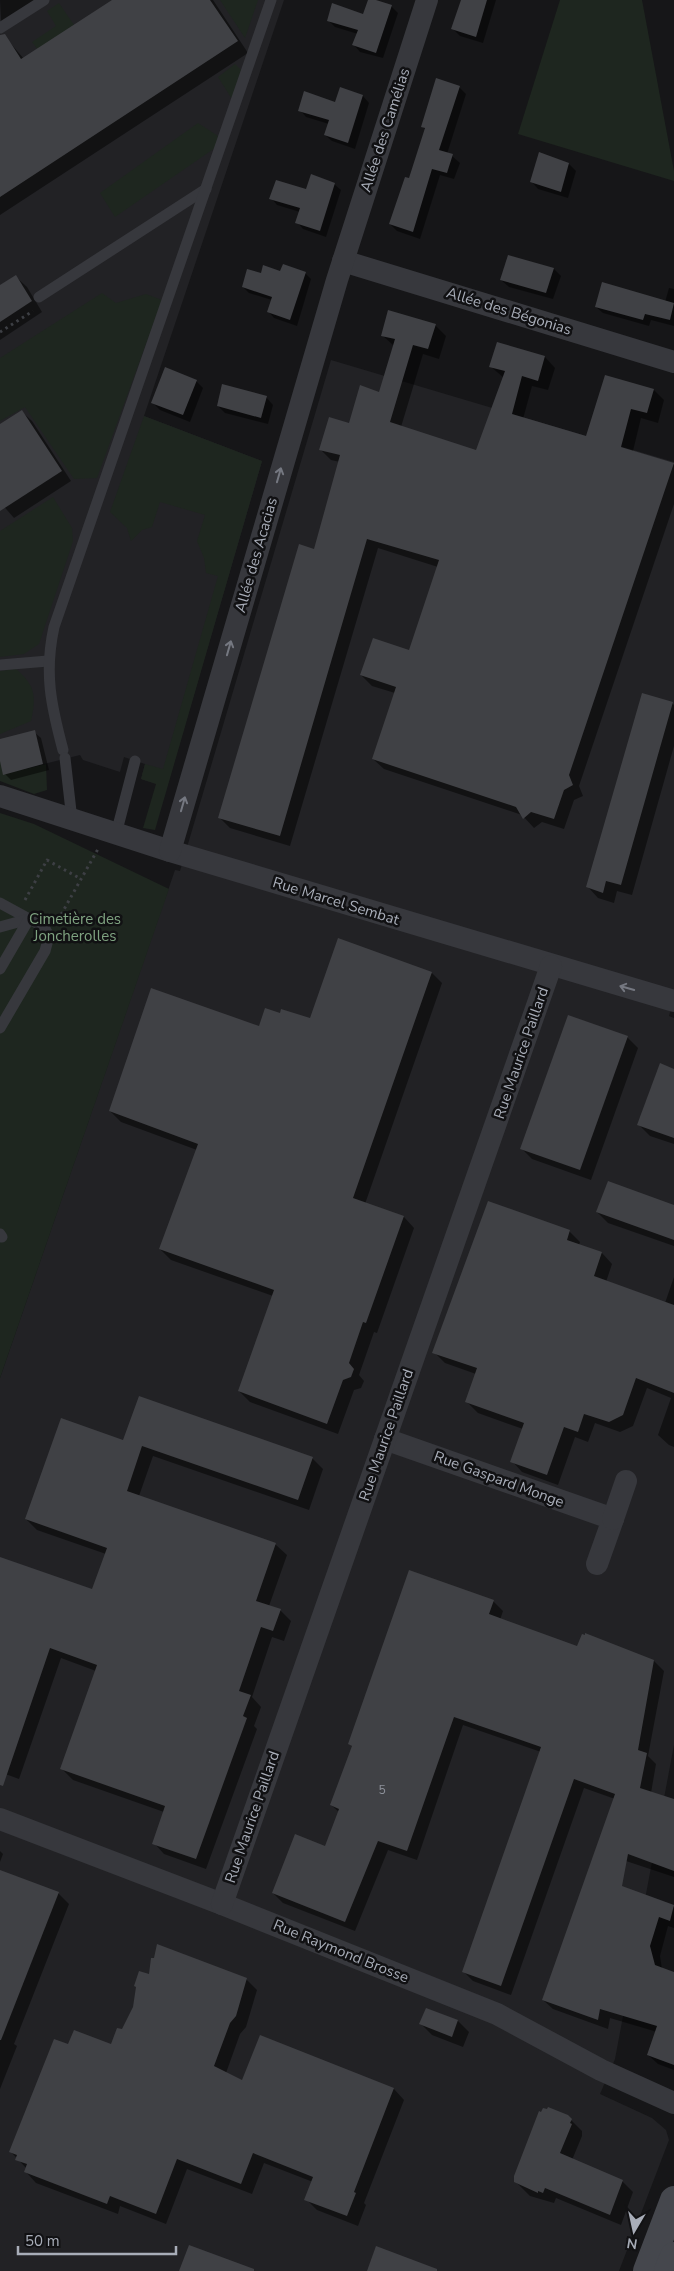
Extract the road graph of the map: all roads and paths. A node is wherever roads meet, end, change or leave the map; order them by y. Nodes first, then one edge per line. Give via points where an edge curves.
1 (44, 0) edge
2 (271, 0) edge
3 (428, 0) edge
4 (0, 28) edge
5 (206, 189) junction
6 (343, 261) junction
7 (39, 297) joint
8 (0, 332) edge
9 (674, 362) edge
10 (48, 661) junction
11 (0, 665) edge
12 (136, 761) dead end
13 (0, 796) edge
14 (72, 820) junction
15 (112, 833) junction
16 (170, 850) junction
17 (81, 879) junction
18 (0, 903) edge
19 (17, 912) junction
20 (29, 919) junction
21 (0, 927) edge
22 (49, 936) junction
23 (551, 966) junction
24 (0, 969) edge
25 (674, 1001) edge
26 (0, 1028) edge
27 (385, 1439) junction
28 (626, 1481) dead end
29 (613, 1520) junction
30 (597, 1564) dead end
31 (0, 1819) edge
32 (222, 1904) junction
33 (674, 2103) edge
34 (674, 2200) edge
35 (674, 2256) edge
36 (647, 2271) edge
37 (668, 2271) edge

1 - 4 lane
2 - 5 lane
3 - 6 street, Allée des Camélias
5 - 7 lane
5 - 10 lane via 54,627
6 - 9 street, Allée des Bégonias
16 -> 6 street, Allée des Acacias
7 - 8 path via 35,309
10 - 11 lane
10 - 14 lane via 50,700 64,754
12 - 15 lane
13 - 14 street, Rue Marcel Sembat
14 - 15 street, Rue Marcel Sembat
15 - 16 street, Rue Marcel Sembat
15 - 17 path
16 - 23 street, Rue Marcel Sembat
17 - 19 path via 47,860
17 - 22 path
18 - 19 lane
19 - 20 lane
20 - 21 lane
20 - 22 lane via 44,927
20 - 24 lane
22 - 26 lane via 45,951
25 -> 23 street, Rue Marcel Sembat
23 - 27 street, Rue Maurice Paillard
27 - 29 street, Rue Gaspard Monge
27 - 32 street, Rue Maurice Paillard
28 - 29 street
29 - 30 street
31 - 32 street, Rue Raymond Brosse
32 - 33 street, Rue Raymond Brosse via 497,2014 602,2070
34 - 36 street
35 - 37 street

